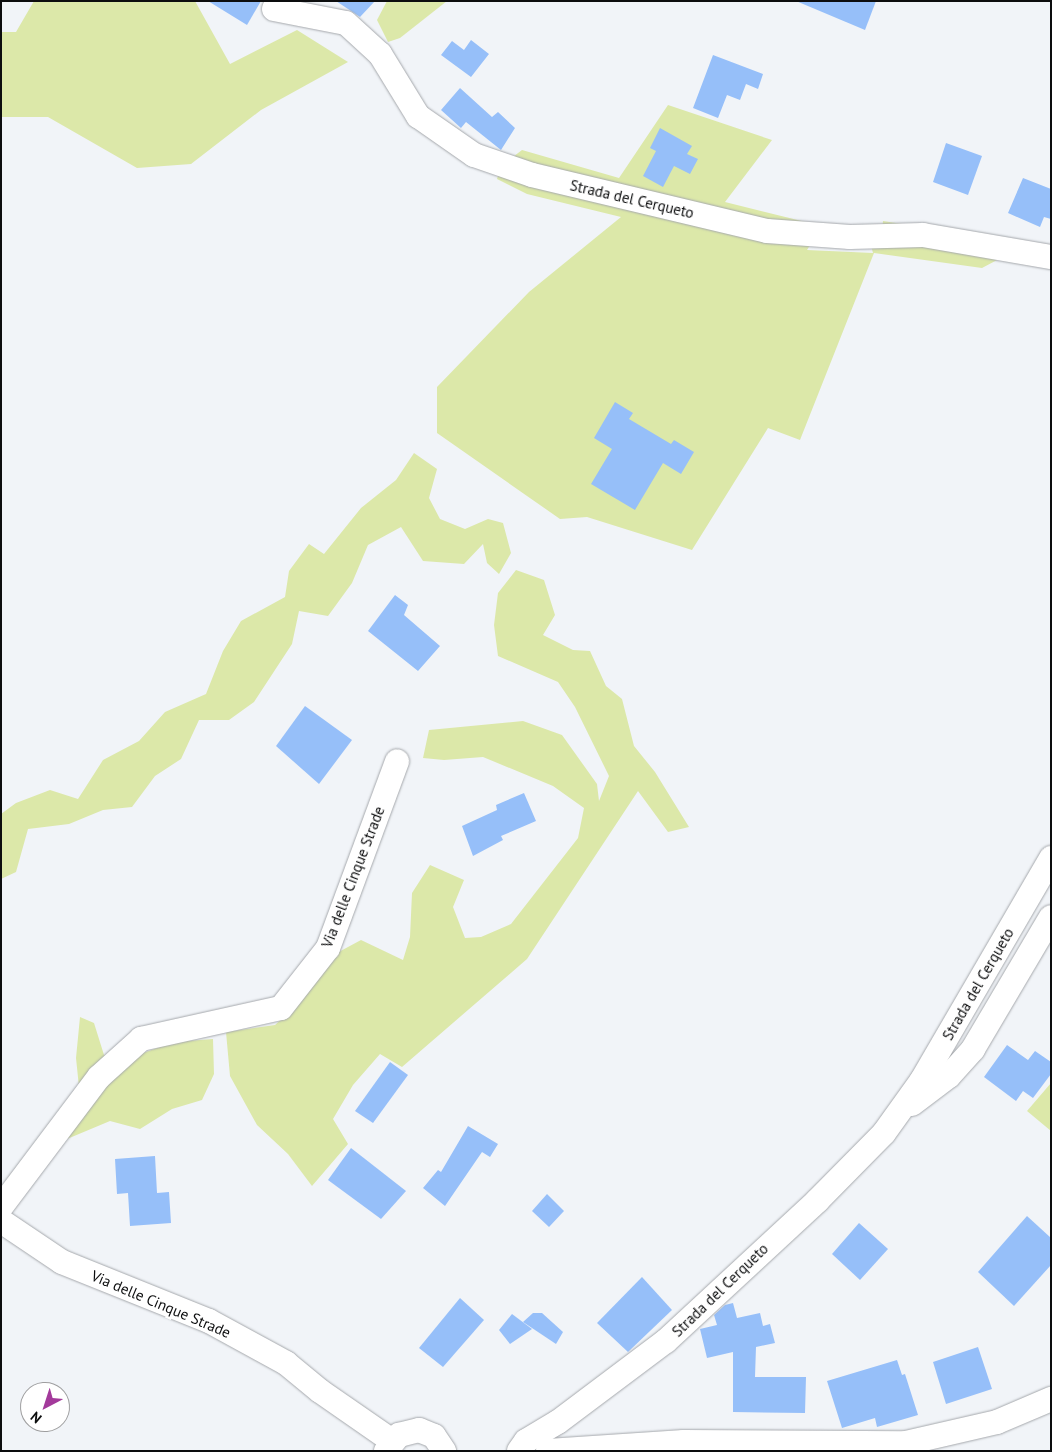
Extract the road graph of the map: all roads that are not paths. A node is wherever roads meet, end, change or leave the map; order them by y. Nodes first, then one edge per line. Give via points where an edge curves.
1 (274, 10) dead end
2 (1051, 257) edge
3 (396, 761) dead end
4 (1051, 858) edge
5 (1051, 917) edge
6 (904, 1109) junction
7 (1, 1208) edge
8 (1, 1221) edge
9 (1051, 1399) edge
10 (387, 1448) edge
11 (453, 1449) edge
12 (519, 1451) edge
13 (548, 1451) edge

1 - 2 street, Strada del Cerqueto via 346,23 380,54 418,116 474,155 532,176 767,231 850,237 923,235
3 - 7 street, Via delle Cinque Strade via 328,948 282,1008 142,1039 100,1077
4 - 6 street, Strada del Cerqueto
5 - 6 street, Strada del Cerqueto via 973,1049 930,1093
6 - 12 street, Strada del Cerqueto via 817,1201 666,1341 558,1422 526,1441
8 - 10 street, Via delle Cinque Strade via 62,1262 209,1321 286,1363
9 - 13 street via 997,1422 906,1443 684,1442
10 - 11 street via 410,1430 419,1430

